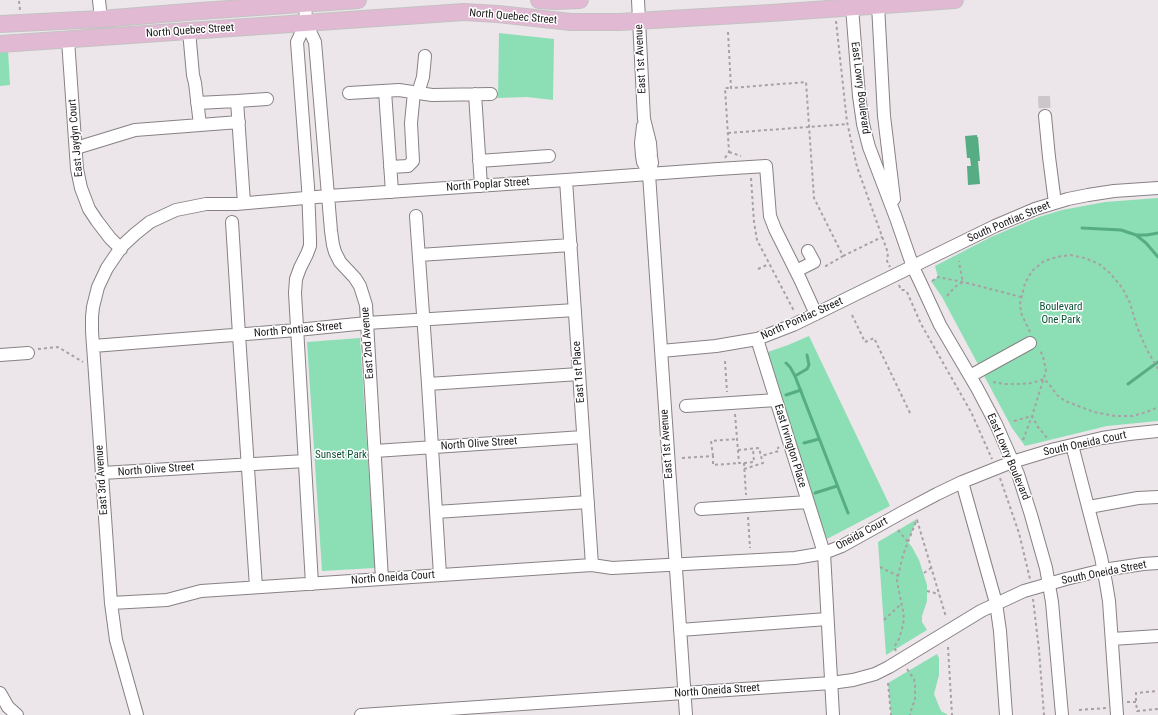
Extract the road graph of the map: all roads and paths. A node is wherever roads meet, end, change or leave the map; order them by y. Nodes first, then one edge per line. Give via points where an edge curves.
1 (99, 0) edge
2 (358, 0) edge
3 (539, 0) edge
4 (580, 0) edge
5 (638, 0) edge
6 (955, 0) edge
7 (305, 2) edge
8 (865, 3) edge
9 (101, 19) junction
10 (639, 20) junction
11 (306, 23) junction
12 (0, 24) edge
13 (189, 31) junction
14 (728, 32) dead end
15 (68, 40) junction
16 (0, 44) edge
17 (425, 56) dead end
18 (731, 88) junction
19 (385, 91) junction
20 (349, 93) dead end
21 (416, 93) junction
22 (475, 94) junction
23 (491, 94) dead end
24 (267, 99) dead end
25 (237, 101) junction
26 (197, 103) junction
27 (1045, 116) tunnel mouth
28 (239, 122) junction
29 (848, 124) dead end
30 (200, 125) junction
31 (809, 127) junction
32 (728, 133) junction
33 (76, 148) junction
34 (729, 152) junction
35 (549, 156) dead end
36 (724, 160) dead end
37 (479, 161) junction
38 (390, 167) junction
39 (750, 167) junction
40 (649, 174) junction
41 (566, 180) junction
42 (481, 186) junction
43 (1158, 188) edge
44 (392, 192) junction
45 (328, 196) junction
46 (308, 198) junction
47 (1055, 202) junction
48 (244, 203) junction
49 (416, 216) dead end
50 (896, 218) junction
51 (232, 222) dead end
52 (882, 237) dead end
53 (570, 246) junction
54 (121, 249) junction
55 (808, 251) dead end
56 (419, 255) junction
57 (843, 256) junction
58 (887, 261) dead end
59 (960, 261) dead end
60 (769, 264) junction
61 (824, 267) dead end
62 (914, 267) junction
63 (890, 268) dead end
64 (758, 269) dead end
65 (796, 271) junction
66 (931, 281) dead end
67 (963, 282) junction
68 (899, 286) dead end
69 (947, 296) dead end
70 (1021, 297) junction
71 (575, 310) junction
72 (794, 311) dead end
73 (816, 314) junction
74 (852, 314) dead end
75 (424, 320) junction
76 (367, 323) junction
77 (297, 330) junction
78 (239, 335) junction
79 (757, 339) junction
80 (1032, 340) junction
81 (93, 346) junction
82 (661, 350) junction
83 (28, 353) joint
84 (0, 355) edge
85 (725, 361) dead end
86 (94, 363) junction
87 (1158, 369) edge
88 (579, 374) junction
89 (970, 376) junction
90 (1044, 379) junction
91 (993, 382) dead end
92 (428, 384) junction
93 (776, 400) junction
94 (731, 403) junction
95 (686, 406) dead end
96 (1158, 407) edge
97 (911, 415) dead end
98 (1032, 416) junction
99 (1014, 421) dead end
100 (1158, 431) edge
101 (583, 437) junction
102 (737, 439) junction
103 (1048, 439) dead end
104 (1023, 440) dead end
105 (790, 444) junction
106 (1072, 445) junction
107 (432, 447) junction
108 (753, 449) junction
109 (738, 450) junction
110 (375, 451) junction
111 (990, 454) dead end
112 (712, 456) junction
113 (761, 456) junction
114 (682, 458) dead end
115 (305, 461) junction
116 (1012, 462) junction
117 (739, 463) junction
118 (744, 463) junction
119 (248, 464) junction
120 (744, 469) junction
121 (102, 474) junction
122 (1000, 476) dead end
123 (962, 482) junction
124 (1158, 497) edge
125 (588, 502) junction
126 (808, 502) junction
127 (747, 506) junction
128 (1089, 507) junction
129 (701, 510) dead end
130 (436, 512) junction
131 (898, 530) dead end
132 (908, 542) junction
133 (750, 548) dead end
134 (824, 553) junction
135 (1158, 563) edge
136 (592, 565) junction
137 (676, 565) junction
138 (880, 567) dead end
139 (931, 568) junction
140 (1104, 570) junction
141 (924, 573) dead end
142 (440, 576) junction
143 (898, 576) junction
144 (382, 579) junction
145 (1031, 583) dead end
146 (312, 584) junction
147 (1050, 584) junction
148 (256, 587) junction
149 (927, 591) dead end
150 (939, 594) junction
151 (1034, 600) dead end
152 (111, 603) junction
153 (996, 603) junction
154 (901, 604) junction
155 (946, 618) dead end
156 (827, 619) junction
157 (884, 620) dead end
158 (680, 630) junction
159 (1158, 636) edge
160 (1112, 639) junction
161 (948, 647) dead end
162 (895, 649) dead end
163 (906, 668) dead end
164 (831, 683) junction
165 (888, 683) dead end
166 (1158, 691) edge
167 (0, 693) edge
168 (685, 693) junction
169 (1136, 702) junction
170 (4, 709) edge
171 (1117, 709) edge
172 (1158, 709) edge
173 (1079, 710) dead end
174 (17, 715) edge
175 (137, 715) edge
176 (361, 715) edge
177 (686, 715) edge
178 (833, 715) edge
179 (891, 715) edge
180 (910, 715) edge
181 (952, 715) edge
182 (1006, 715) edge
183 (1044, 715) edge
184 (1062, 715) edge

1 - 9 street
2 - 7 main road, North Quebec Street
3 - 4 main road, North Quebec Street
5 - 10 street, East 1st Avenue
6 - 8 main road, North Quebec Street
7 - 9 main road, North Quebec Street
7 - 11 street, East 2nd Avenue
8 - 10 main road, North Quebec Street via 765,13
8 - 50 street, East Lowry Boulevard via 884,116
8 - 50 street, East Lowry Boulevard via 856,70 861,108 869,147
9 - 12 main road, North Quebec Street
10 - 11 main road, North Quebec Street via 577,22 464,12
10 - 40 street, East 1st Avenue via 644,119 652,163
11 - 13 main road, North Quebec Street
11 - 45 street, East 2nd Avenue via 315,42
11 - 46 street, East 2nd Avenue via 297,42
13 - 15 main road, North Quebec Street
13 - 26 street
14 - 18 path
15 - 16 main road, North Quebec Street
15 - 33 street, East Jaydyn Court
17 - 21 street via 423,77
18 - 31 path via 806,82
18 - 32 path via 725,88
19 - 20 street
19 - 21 street
19 - 38 street
21 - 22 street
21 - 38 street via 411,123 413,161 408,166
22 - 23 street
22 - 37 street
24 - 25 street
25 - 26 street
25 - 28 street
26 - 30 street
27 - 47 street
28 - 30 street
28 - 48 street
29 - 31 path
30 - 33 street via 135,130
31 - 32 path
31 - 57 path via 814,198
32 - 34 path
33 - 54 street, East Jaydyn Court via 79,181 89,209
34 - 36 path
34 - 39 path via 750,159
35 - 37 street
37 - 42 street
38 - 44 street
39 - 40 street, North Poplar Street
39 - 60 path via 756,234
39 - 65 street, North Poplar Street via 766,166 770,216
40 - 41 street, North Poplar Street
40 - 82 street, East 1st Avenue
41 - 42 street, North Poplar Street
41 - 53 street, East 1st Place
42 - 44 street, North Poplar Street
43 - 47 street, South Pontiac Street via 1094,194
44 - 45 street, North Poplar Street
45 - 46 street, North Poplar Street
45 - 76 street, East 2nd Avenue via 330,231 335,252 361,290 366,305
46 - 48 street
46 - 77 street, East 2nd Avenue via 310,246 295,285
47 - 62 street, South Pontiac Street via 995,226
48 - 54 street via 206,204 176,210 150,222
49 - 56 street
50 - 62 street, East Lowry Boulevard
51 - 78 street
52 - 57 path
53 - 56 street
53 - 71 street, East 1st Place
54 - 81 street, East 3rd Avenue via 107,268 98,287 92,317
55 - 65 street via 814,262
56 - 75 street
57 - 61 path
58 - 63 path
59 - 67 path
60 - 64 path
60 - 72 path
62 - 73 street, North Pontiac Street
62 - 89 street, East Lowry Boulevard via 940,325
65 - 73 street
66 - 67 path via 938,277
67 - 69 path
67 - 70 path
68 - 111 path via 907,292 971,412
70 - 80 path via 1021,313
70 - 87 path via 1031,273 1044,261 1070,255 1099,264 1123,289 1147,350
71 - 75 street, North Pontiac Street
71 - 88 street, East 1st Place
73 - 79 street, North Pontiac Street
74 - 97 path via 865,342 874,338
75 - 76 street, North Pontiac Street
75 - 92 street
76 - 77 street, North Pontiac Street
76 - 110 street, East 2nd Avenue
77 - 78 street, North Pontiac Street
77 - 115 street, East 2nd Avenue
78 - 81 street, North Pontiac Street
78 - 119 street
79 - 82 street, North Pontiac Street via 716,346
79 - 93 street, East Irvington Place
80 - 89 street
80 - 90 path via 1043,356 1046,371
81 - 86 street, East 3rd Avenue
82 - 137 street, East 1st Avenue
83 - 84 street
83 - 86 path via 36,349 58,347 84,363
85 - 94 path
86 - 121 street, East 3rd Avenue
88 - 92 street
88 - 101 street, East 1st Place
89 - 116 street, East Lowry Boulevard via 996,424
90 - 91 path via 1018,384
90 - 96 path via 1066,402 1094,412 1132,416
90 - 98 path
92 - 107 street
93 - 94 street
93 - 105 street, East Irvington Place
94 - 95 street
94 - 102 path
98 - 99 path
98 - 103 path
98 - 104 path
100 - 106 street, South Oneida Court via 1119,435
101 - 107 street, North Olive Street
101 - 125 street, East 1st Place
102 - 109 path
102 - 112 path via 711,441
105 - 113 path via 778,448 779,451
105 - 126 street, East Irvington Place
106 - 116 street, South Oneida Court
106 - 128 street
107 - 110 street, North Olive Street
107 - 130 street
108 - 109 path
108 - 113 path via 759,448
108 - 118 path via 754,462
109 - 117 path
110 - 144 street, East 2nd Avenue
112 - 114 path
112 - 117 path via 713,465
113 - 120 path via 764,463
115 - 119 street, North Olive Street
115 - 146 street, East 2nd Avenue
116 - 123 street, Oneida Court
116 - 147 street, East Lowry Boulevard via 1030,509
117 - 118 path
118 - 120 path
119 - 121 street, North Olive Street
119 - 148 street
120 - 127 path
121 - 152 street, East 3rd Avenue
122 - 145 path via 1019,533
123 - 134 street, Oneida Court via 842,546
123 - 153 street
124 - 128 street
125 - 130 street
125 - 136 street, East 1st Place
126 - 127 street
126 - 134 street, East Irvington Place
127 - 129 street
127 - 133 path
128 - 140 street
130 - 142 street
131 - 132 path
132 - 139 path via 917,519
132 - 143 path
134 - 137 street, Oneida Court via 795,558
134 - 156 street, East Irvington Place
135 - 140 street, South Oneida Street
136 - 137 street, North Oneida Court via 612,568
136 - 142 street, North Oneida Court
137 - 158 street, East 1st Avenue
138 - 143 path
139 - 141 path
139 - 150 path
140 - 147 street, South Oneida Street
140 - 160 street
142 - 144 street, North Oneida Court
143 - 154 path
144 - 146 street, North Oneida Court
146 - 148 street, North Oneida Court
147 - 153 street, North Oneida Street via 1032,588
147 - 184 street, East Lowry Boulevard
148 - 152 street, North Oneida Court via 201,591 168,600
149 - 150 path
150 - 155 path
151 - 183 path
152 - 175 street, East 3rd Avenue via 116,640
153 - 164 street, North Oneida Street via 889,667 864,678
153 - 182 street
154 - 157 path
154 - 162 path via 902,629
156 - 158 street
156 - 164 street, East Irvington Place
158 - 168 street, East 1st Avenue
159 - 160 street
160 - 171 street
161 - 181 path
163 - 180 path via 912,675 915,685 915,700
164 - 168 street, North Oneida Street
164 - 178 street, East Irvington Place
165 - 179 path
166 - 169 path via 1136,693
167 - 170 street
168 - 176 street, North Oneida Street
168 - 177 street, East 1st Avenue
169 - 171 path
169 - 172 path via 1137,711
170 - 174 street
171 - 173 path

